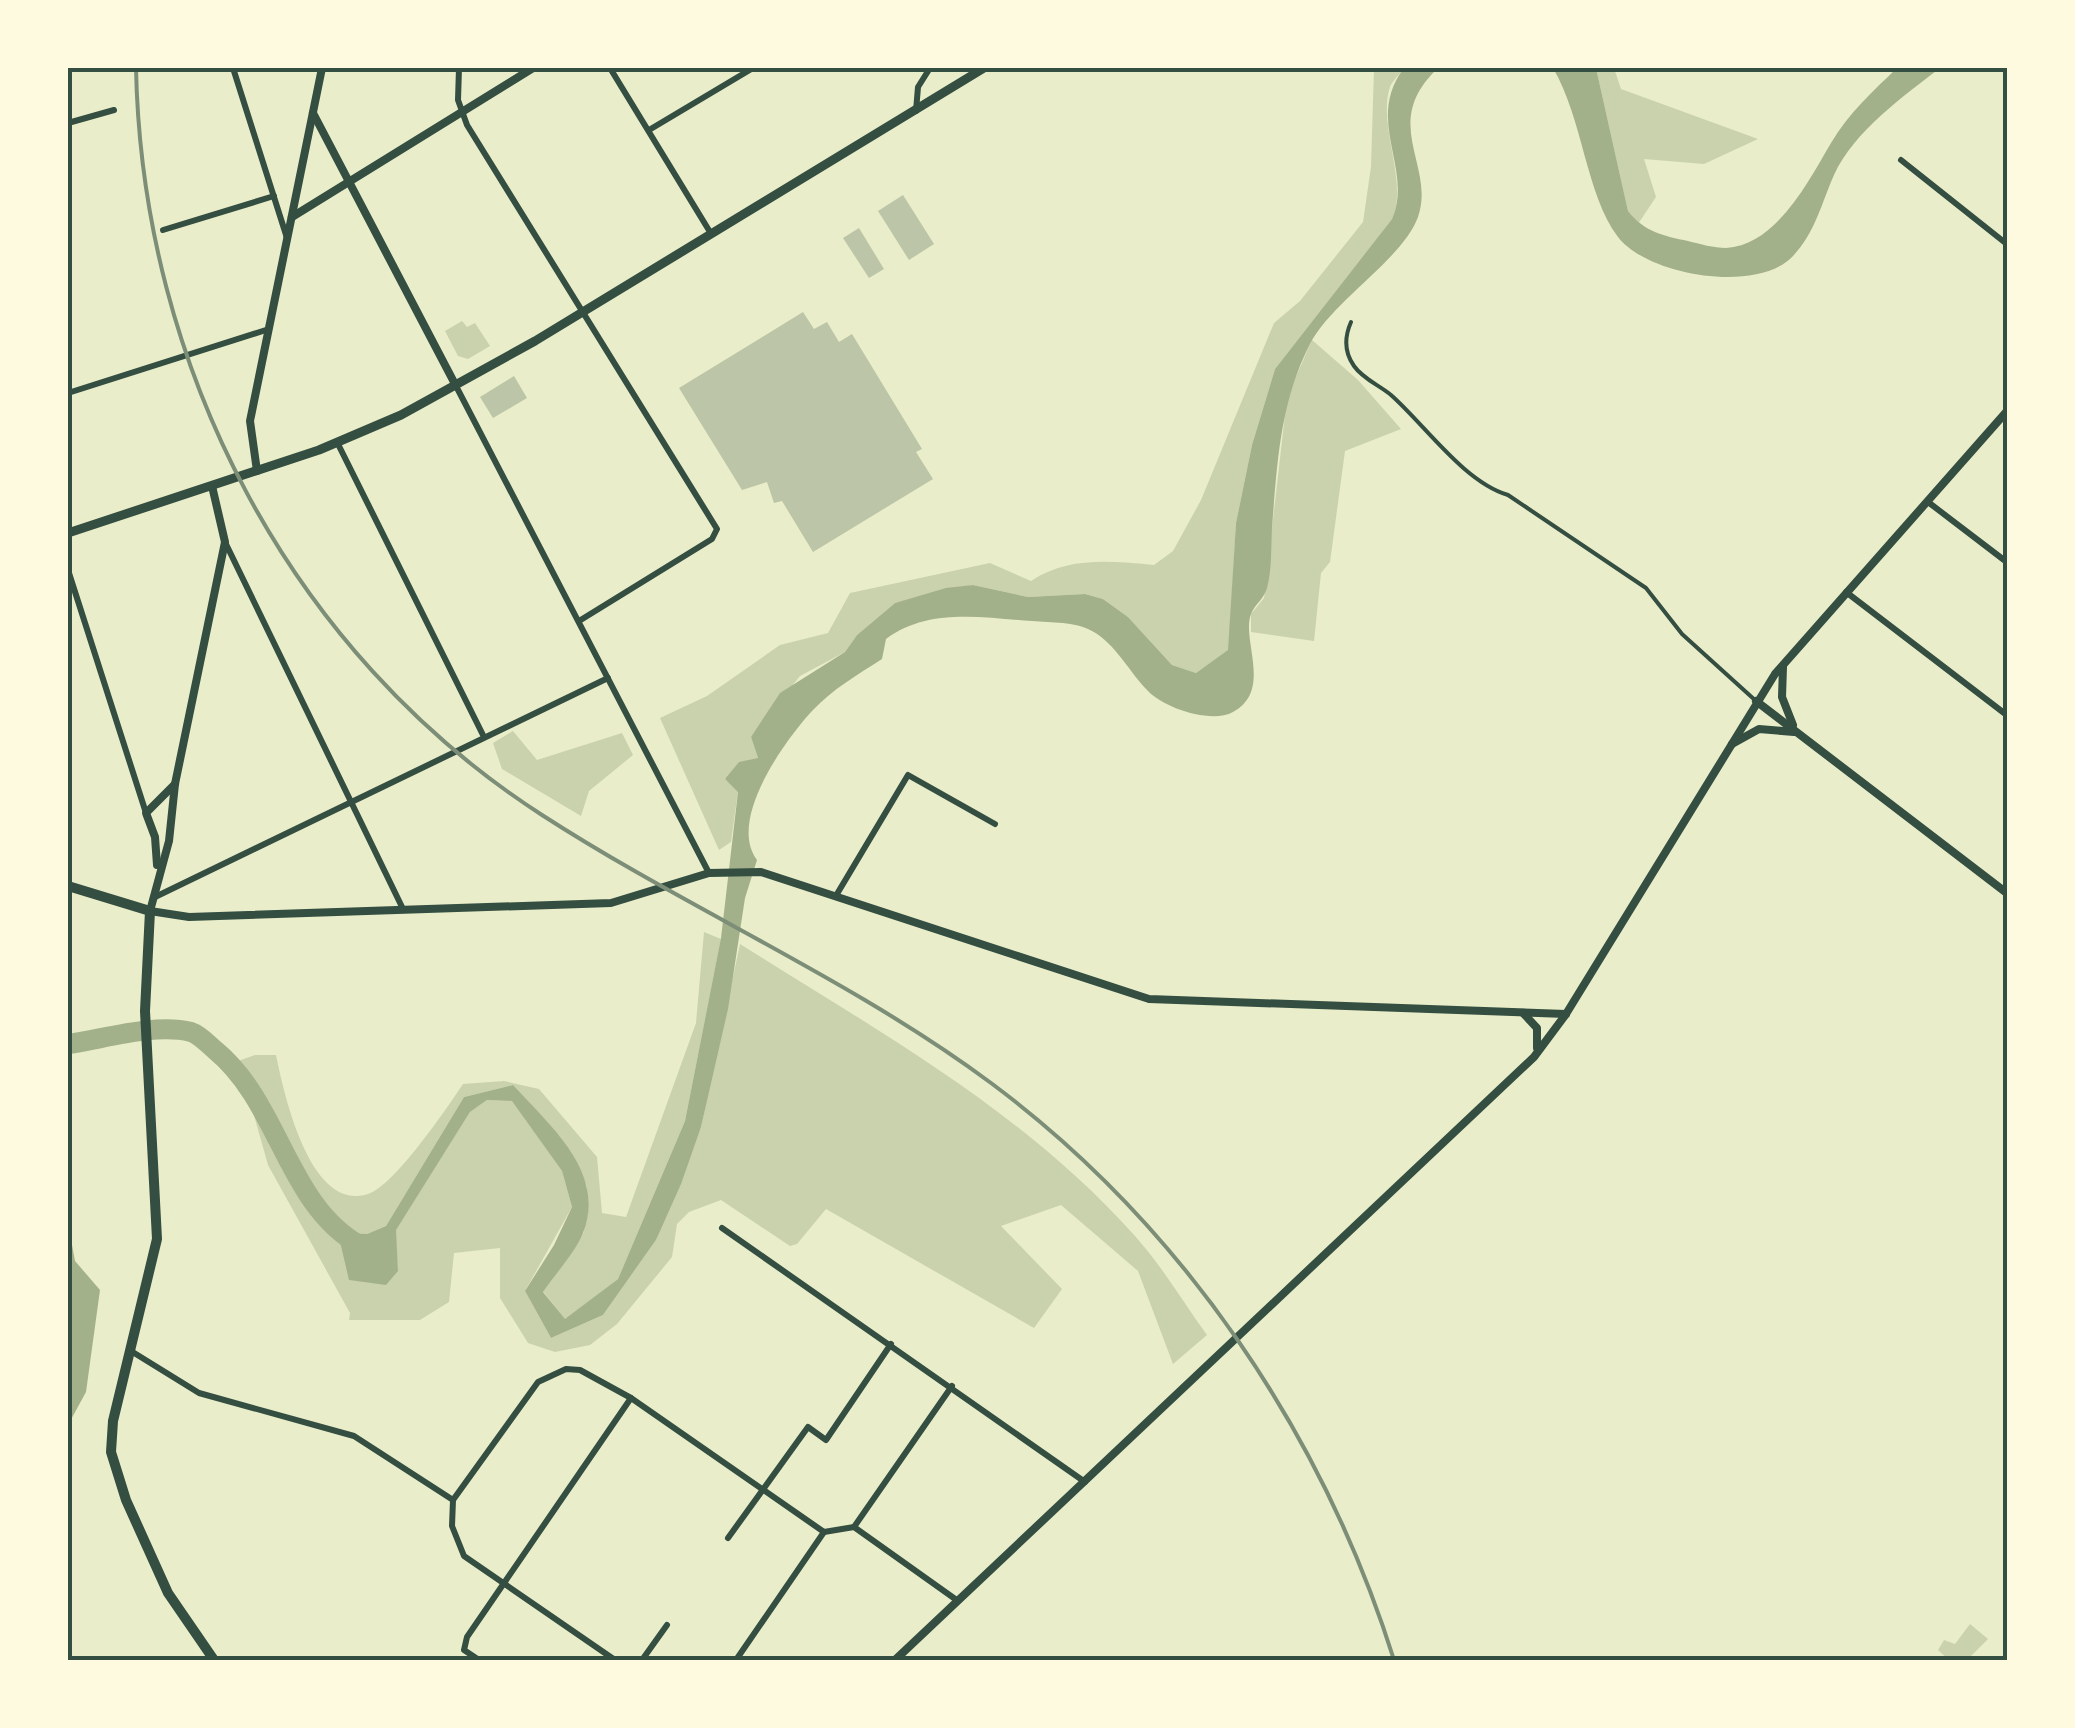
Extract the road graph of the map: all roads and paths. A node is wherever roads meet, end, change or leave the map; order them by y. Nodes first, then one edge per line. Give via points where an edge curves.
1 (233, 68) edge
2 (322, 68) edge
3 (458, 68) edge
4 (533, 68) edge
5 (610, 68) edge
6 (752, 68) edge
7 (930, 68) edge
8 (984, 68) edge
9 (114, 110) dead end
10 (916, 111) junction
11 (462, 112) junction
12 (313, 113) junction
13 (68, 123) edge
14 (649, 130) junction
15 (1901, 160) dead end
16 (350, 182) junction
17 (274, 196) junction
18 (292, 217) junction
19 (164, 230) dead end
20 (710, 232) junction
21 (288, 239) junction
22 (2008, 245) edge
23 (583, 310) junction
24 (1350, 322) dead end
25 (269, 328) junction
26 (456, 386) junction
27 (68, 393) edge
28 (2008, 410) edge
29 (338, 444) junction
30 (257, 471) junction
31 (212, 486) junction
32 (1928, 502) junction
33 (68, 534) edge
34 (225, 542) junction
35 (2008, 563) edge
36 (68, 570) edge
37 (1846, 592) junction
38 (579, 621) junction
39 (1784, 662) junction
40 (608, 678) junction
41 (1756, 701) junction
42 (2008, 716) edge
43 (1798, 733) junction
44 (484, 736) junction
45 (1728, 747) junction
46 (175, 784) junction
47 (350, 802) junction
48 (146, 813) junction
49 (995, 824) dead end
50 (713, 872) junction
51 (156, 876) junction
52 (68, 886) edge
53 (2007, 893) edge
54 (836, 894) junction
55 (151, 905) junction
56 (403, 909) junction
57 (1523, 1013) junction
58 (1566, 1014) junction
59 (1534, 1057) junction
60 (722, 1228) dead end
61 (891, 1344) junction
62 (131, 1351) junction
63 (952, 1386) junction
64 (631, 1398) junction
65 (1086, 1482) junction
66 (762, 1489) junction
67 (452, 1500) junction
68 (854, 1527) junction
69 (824, 1532) junction
70 (728, 1538) dead end
71 (503, 1583) junction
72 (960, 1602) junction
73 (667, 1626) dead end
74 (214, 1660) edge
75 (479, 1660) edge
76 (615, 1660) edge
77 (642, 1660) edge
78 (736, 1660) edge
79 (894, 1660) edge

1 - 17 street
2 - 12 street
3 - 11 street
4 - 11 street
5 - 14 street
6 - 14 street
7 - 10 street via 918,87
8 - 10 main road
9 - 13 street
10 - 20 main road
11 - 16 street
11 - 23 street
12 - 16 street
12 - 18 street
14 - 20 street
15 - 22 street
16 - 18 street
16 - 26 street
17 - 19 street
17 - 21 street
18 - 21 street
20 - 23 main road
21 - 25 street
23 - 26 main road
23 - 38 street via 718,533
24 - 41 lane via 1345,342 1354,366 1434,443 1490,489 1508,494 1602,562 1622,569
25 - 27 street
25 - 30 street via 250,421
26 - 29 main road
26 - 38 street
28 - 32 street
29 - 30 main road
29 - 44 street
30 - 31 main road
31 - 33 main road
31 - 34 street
32 - 35 street
32 - 37 street
34 - 46 street
34 - 47 street
36 - 48 street
37 - 39 street
37 - 42 street
38 - 40 street
39 - 41 street
39 - 43 street via 1782,697
40 - 44 street
40 - 50 street
41 - 43 street
41 - 45 street
43 - 45 street via 1759,730
43 - 53 street
44 - 47 street
45 - 58 street
46 - 48 street
46 - 51 street via 169,841
47 - 55 street
47 - 56 street
48 - 51 street
49 - 54 street via 908,775
50 - 54 street via 764,873
50 - 56 street via 611,902
51 - 55 street
52 - 55 main road
54 - 57 street via 1149,999
55 - 56 street via 189,917
55 - 62 main road via 145,1022 159,1216
57 - 58 street
57 - 59 street via 1537,1028
58 - 59 street
59 - 65 street
60 - 61 street
61 - 63 street
61 - 66 street via 826,1440 808,1427
62 - 67 street via 199,1393 354,1436
62 - 74 main road via 110,1437 114,1467 168,1594
63 - 65 street
63 - 68 street
64 - 66 street
64 - 67 street via 594,1374 553,1373 538,1382
64 - 71 street
65 - 72 street
66 - 69 street
66 - 70 street
67 - 71 street via 452,1526 464,1556
68 - 69 street
68 - 72 street
69 - 78 street
71 - 75 street via 464,1644
71 - 76 street
72 - 79 street
73 - 77 street

